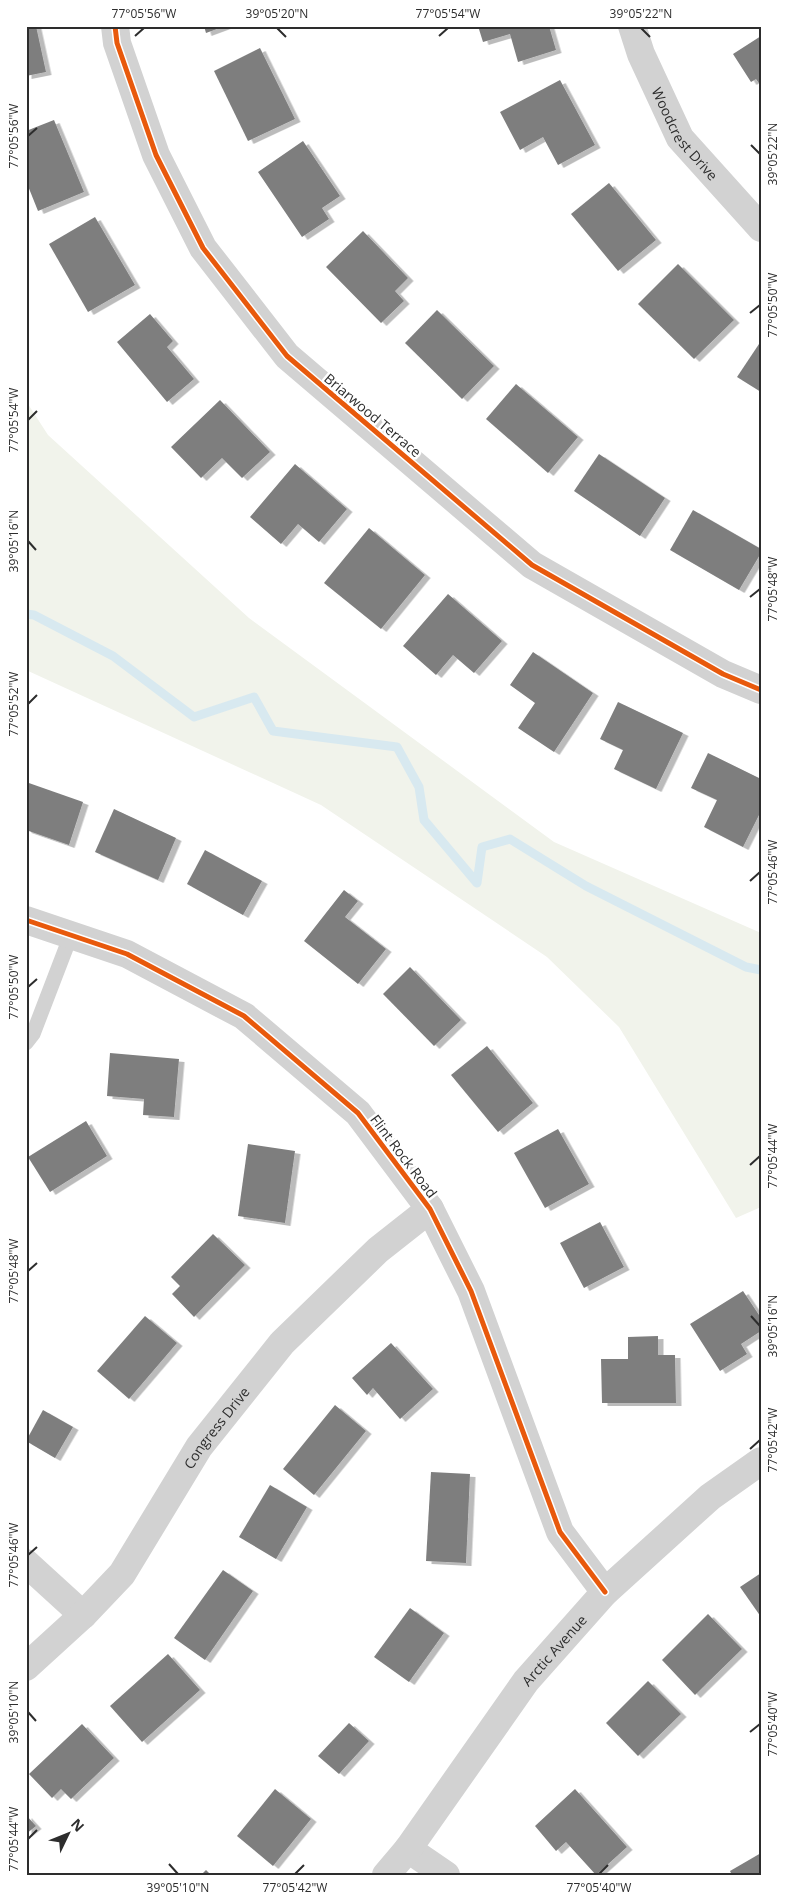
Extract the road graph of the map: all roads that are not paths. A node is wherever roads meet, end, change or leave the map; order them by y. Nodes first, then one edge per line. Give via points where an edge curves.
1 (115, 26) edge
2 (632, 26) edge
3 (761, 228) edge
4 (761, 690) edge
5 (26, 920) edge
6 (71, 935) junction
7 (26, 1043) edge
8 (430, 1209) junction
9 (761, 1461) edge
10 (26, 1563) edge
11 (604, 1592) junction
12 (83, 1615) junction
13 (26, 1667) edge
14 (408, 1849) junction
15 (386, 1875) edge
16 (446, 1875) edge

1 - 4 street, Briarwood Terrace via 156,155 203,248 287,356 532,565 723,674
2 - 3 street, Woodcrest Drive via 640,54 680,138
5 - 6 street, Flint Rock Road
6 - 7 lane via 33,1034
6 - 8 street, Flint Rock Road via 127,954 244,1016 358,1113
8 - 11 street, Flint Rock Road via 471,1291 560,1532
8 - 12 street, Congress Drive via 378,1250 282,1343 199,1447 122,1574
9 - 11 street, Arctic Avenue via 710,1497
10 - 12 street
11 - 14 street, Arctic Avenue via 526,1680
12 - 13 street, Congress Drive
14 - 15 street, Arctic Avenue
14 - 16 street

